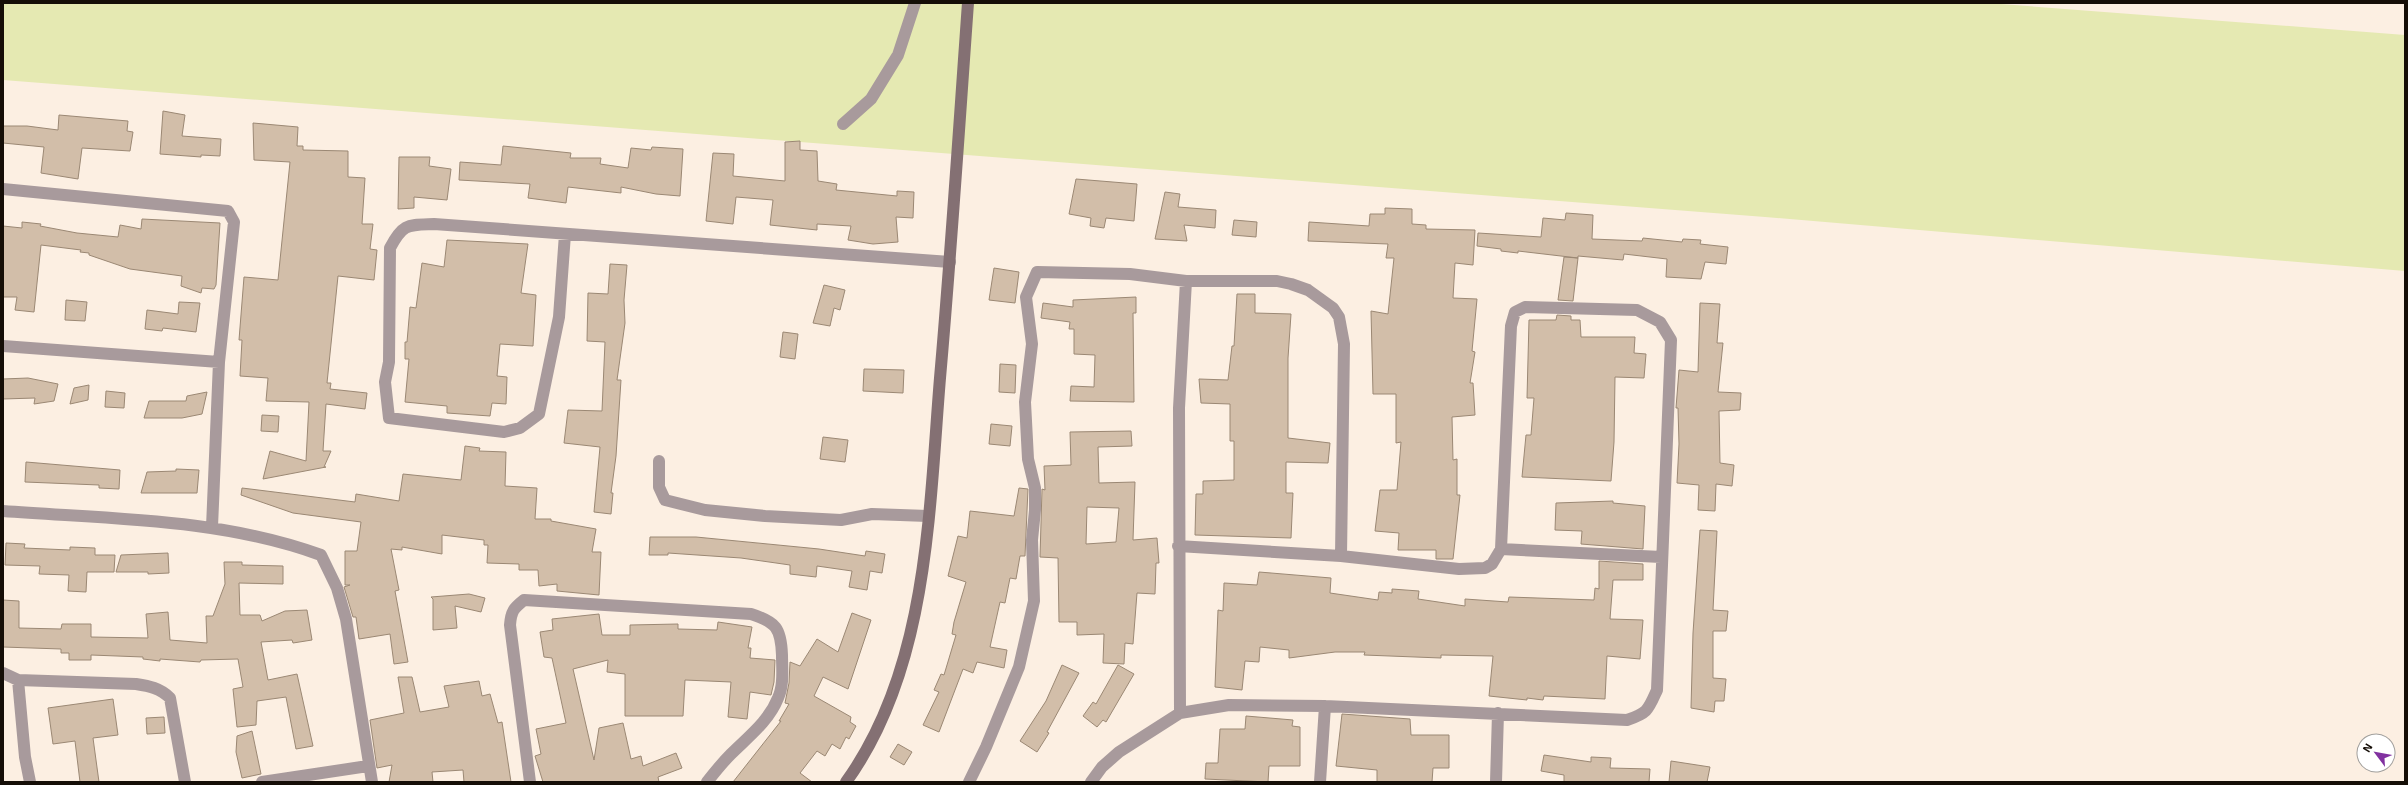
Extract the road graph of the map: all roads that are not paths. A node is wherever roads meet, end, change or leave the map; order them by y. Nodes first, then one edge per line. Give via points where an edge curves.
1 (915, 3) edge
2 (968, 3) edge
3 (843, 124) dead end
4 (3, 189) edge
5 (565, 234) junction
6 (950, 262) junction
7 (1186, 281) junction
8 (3, 346) edge
9 (219, 362) junction
10 (659, 461) dead end
11 (3, 511) edge
12 (928, 516) junction
13 (212, 527) junction
14 (1178, 546) junction
15 (1501, 549) junction
16 (1341, 556) junction
17 (1661, 557) junction
18 (3, 673) edge
19 (18, 680) junction
20 (1325, 706) junction
21 (1180, 713) junction
22 (1498, 713) junction
23 (368, 766) junction
24 (30, 782) edge
25 (185, 782) edge
26 (262, 782) edge
27 (372, 782) edge
28 (530, 782) edge
29 (707, 782) edge
30 (846, 782) edge
31 (969, 782) edge
32 (1091, 782) edge
33 (1320, 782) edge
34 (1496, 782) edge

1 - 3 street via 898,55 871,99
2 - 6 street
4 - 9 street via 228,211 234,222
5 - 5 street via 434,224 408,225 397,235 390,248 389,362 385,382 389,418 504,432 520,428 539,414 559,317
5 - 6 street
6 - 12 street
7 - 14 street via 1180,408
7 - 16 street via 1277,281 1291,284 1308,290 1323,300 1339,317 1344,344
7 - 31 street via 1130,274 1037,272 1026,297 1032,344 1025,402 1028,459 1035,488 1032,540 1034,601 1019,667
8 - 9 street
9 - 13 street
10 - 12 street via 659,487 665,500 706,510 841,520 872,514
11 - 13 street
12 - 30 street via 916,609 904,663 872,739
13 - 23 street via 297,546 321,555 337,588 346,619
14 - 16 street
14 - 21 street
15 - 16 street via 1497,558 1485,568 1459,569
15 - 17 street
15 - 17 street via 1510,326 1516,312 1525,307 1637,310 1660,322 1672,340
17 - 22 street via 1657,690 1650,707 1642,715 1627,720
18 - 19 street
19 - 24 street via 22,736
19 - 25 street via 136,684 150,686 163,692 170,698
20 - 21 street via 1229,704
20 - 22 street
20 - 33 street
21 - 32 street via 1119,752
22 - 34 street
23 - 26 street
23 - 27 street
28 - 29 street via 510,624 510,613 514,606 524,600 751,614 772,622 779,634 782,651 781,687 778,698 767,717

